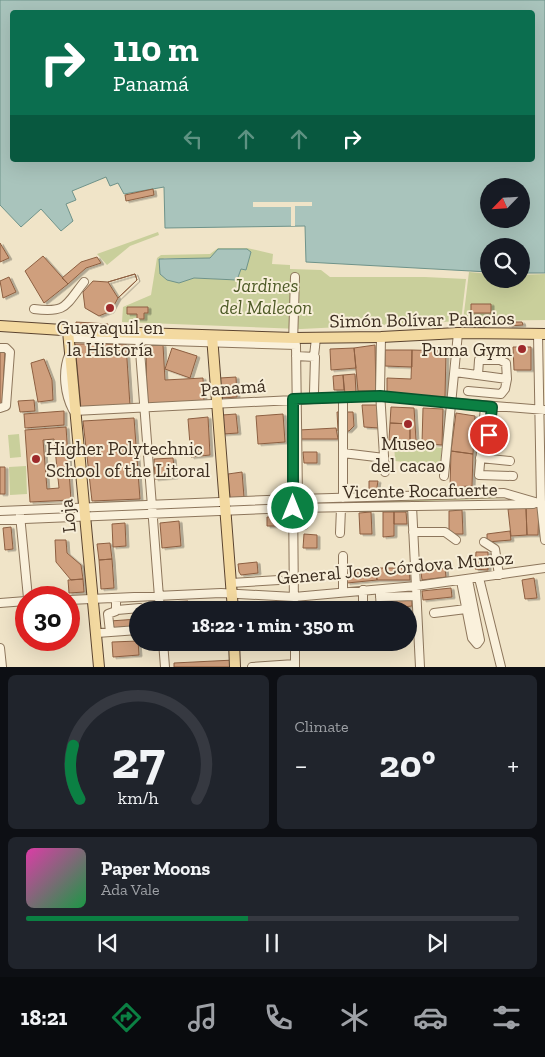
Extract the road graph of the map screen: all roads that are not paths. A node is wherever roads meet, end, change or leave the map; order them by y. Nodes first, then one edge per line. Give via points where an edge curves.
1 (295, 277) dead end
2 (84, 282) dead end
3 (34, 309) dead end
4 (0, 326) edge
5 (68, 331) junction
6 (458, 333) junction
7 (541, 334) edge
8 (139, 338) junction
9 (316, 338) junction
10 (381, 338) junction
11 (212, 340) junction
12 (293, 341) junction
13 (0, 348) edge
14 (296, 356) junction
15 (314, 356) junction
16 (454, 372) junction
17 (478, 375) junction
18 (507, 379) junction
19 (314, 392) dead end
20 (468, 392) dead end
21 (380, 396) junction
22 (343, 397) junction
23 (294, 399) junction
24 (216, 404) junction
25 (452, 404) junction
26 (489, 407) junction
27 (0, 408) edge
28 (144, 408) junction
29 (74, 411) junction
30 (542, 411) edge
31 (343, 453) junction
32 (384, 458) junction
33 (480, 458) junction
34 (510, 461) dead end
35 (385, 472) dead end
36 (444, 476) dead end
37 (513, 476) dead end
38 (343, 498) junction
39 (293, 499) junction
40 (225, 501) junction
41 (544, 504) edge
42 (152, 505) junction
43 (412, 506) junction
44 (293, 508) junction
45 (341, 508) junction
46 (306, 509) junction
47 (0, 511) edge
48 (19, 511) junction
49 (85, 513) junction
50 (225, 513) junction
51 (153, 515) junction
52 (0, 520) edge
53 (20, 520) junction
54 (304, 525) dead end
55 (413, 532) junction
56 (340, 533) dead end
57 (456, 540) dead end
58 (545, 540) edge
59 (484, 542) dead end
60 (343, 556) dead end
61 (545, 568) edge
62 (499, 575) junction
63 (479, 578) junction
64 (279, 580) dead end
65 (464, 580) junction
66 (27, 586) edge
67 (416, 586) junction
68 (231, 588) junction
69 (363, 590) junction
70 (343, 592) junction
71 (379, 593) junction
72 (159, 595) junction
73 (140, 596) junction
74 (416, 596) junction
75 (294, 597) junction
76 (94, 598) junction
77 (116, 598) junction
78 (80, 599) edge
79 (140, 601) edge
80 (159, 601) edge
81 (232, 601) edge
82 (294, 601) edge
83 (363, 601) edge
84 (380, 601) edge
85 (15, 602) edge
86 (0, 603) edge
87 (466, 609) junction
88 (117, 610) junction
89 (129, 610) edge
90 (434, 613) dead end
91 (108, 614) junction
92 (95, 615) junction
93 (129, 631) edge
94 (110, 632) junction
95 (97, 633) junction
96 (0, 648) edge
97 (164, 651) edge
98 (235, 651) edge
99 (295, 651) edge
100 (295, 665) edge
101 (2, 667) edge
102 (99, 667) edge
103 (165, 667) edge
104 (236, 667) edge
105 (252, 667) edge
106 (420, 667) edge
107 (501, 667) edge

1 - 12 street
2 - 3 street via 64,308
4 - 5 main road, Simón Bolívar Palacios
5 - 8 main road, Simón Bolívar Palacios
5 - 29 main road, Loja
6 - 7 main road, Simón Bolívar Palacios
6 - 10 main road, Simón Bolívar Palacios
6 - 16 street
7 - 30 street
8 - 11 main road, Simón Bolívar Palacios
8 - 28 street
9 - 10 main road, Simón Bolívar Palacios
9 - 12 main road, Simón Bolívar Palacios
9 - 15 street
10 - 21 street
11 - 12 main road, Simón Bolívar Palacios
11 - 24 main road
12 - 14 street
12 - 23 street
13 - 27 street via 10,352 6,406
14 - 15 street
14 - 23 street
15 - 19 street
16 - 17 street
16 - 25 street
17 - 18 street
17 - 18 street via 479,360 500,360 506,363
18 - 20 street via 501,394
21 - 22 street, Panamá
21 - 25 street, Panamá
21 - 32 street
22 - 23 street, Panamá
22 - 31 street
23 - 24 street, Panamá
23 - 38 street via 296,497
23 - 39 street
24 - 28 street, Panamá
24 - 40 main road
25 - 26 street, Panamá
25 - 36 street
26 - 30 street, Panamá
26 - 33 street
28 - 29 street, Panamá
28 - 42 street
29 - 49 main road, Loja
30 - 41 street
31 - 32 street
31 - 38 street
32 - 35 street
33 - 34 street
33 - 37 street via 479,475
38 - 41 street via 504,493
39 - 40 street, Vicente Rocafuerte
39 - 44 street
40 - 42 street, Vicente Rocafuerte
40 - 50 main road
41 - 43 street, Vicente Rocafuerte
41 - 58 street
42 - 49 street, Vicente Rocafuerte
42 - 51 street
43 - 45 street, Vicente Rocafuerte
43 - 55 street
44 - 46 street, Vicente Rocafuerte
44 - 50 street, Vicente Rocafuerte
44 - 75 street
45 - 46 street, Vicente Rocafuerte
45 - 56 street
46 - 54 street
47 - 48 street, Vicente Rocafuerte
48 - 49 street, Vicente Rocafuerte
48 - 53 street
49 - 51 street, Vicente Rocafuerte
49 - 53 street, Vicente Rocafuerte
49 - 76 main road, Loja
50 - 51 street, Vicente Rocafuerte
50 - 68 main road
51 - 72 street
52 - 53 street, Vicente Rocafuerte
53 - 66 street
55 - 57 street via 445,532
55 - 67 street
59 - 62 street via 495,549
60 - 70 street
61 - 62 street, General Jose Córdova Munoz
62 - 63 street, General Jose Córdova Munoz
63 - 65 street, General Jose Córdova Munoz
63 - 107 street
64 - 68 street
65 - 67 street, General Jose Córdova Munoz
65 - 87 street
65 - 87 street via 480,640 477,644 473,641
67 - 71 street, General Jose Córdova Munoz
67 - 74 street
68 - 72 street, General Jose Córdova Munoz
68 - 75 street, General Jose Córdova Munoz
68 - 81 main road
69 - 70 street, General Jose Córdova Munoz
69 - 71 street, General Jose Córdova Munoz
69 - 83 street
70 - 75 street, General Jose Córdova Munoz
71 - 74 street
71 - 84 street
72 - 73 street, General Jose Córdova Munoz
72 - 80 street
73 - 77 street, General Jose Córdova Munoz
73 - 79 street
74 - 106 street
75 - 82 street
76 - 77 street, General Jose Córdova Munoz
76 - 78 street, General Jose Córdova Munoz
76 - 92 main road, Loja
77 - 88 street
85 - 86 street
87 - 90 street
88 - 89 street
88 - 91 street
91 - 92 street
91 - 94 street
92 - 95 main road, Loja
93 - 94 street
94 - 95 street
95 - 102 main road, Loja
96 - 101 street
97 - 103 street
98 - 104 main road
99 - 100 street
100 - 105 street

